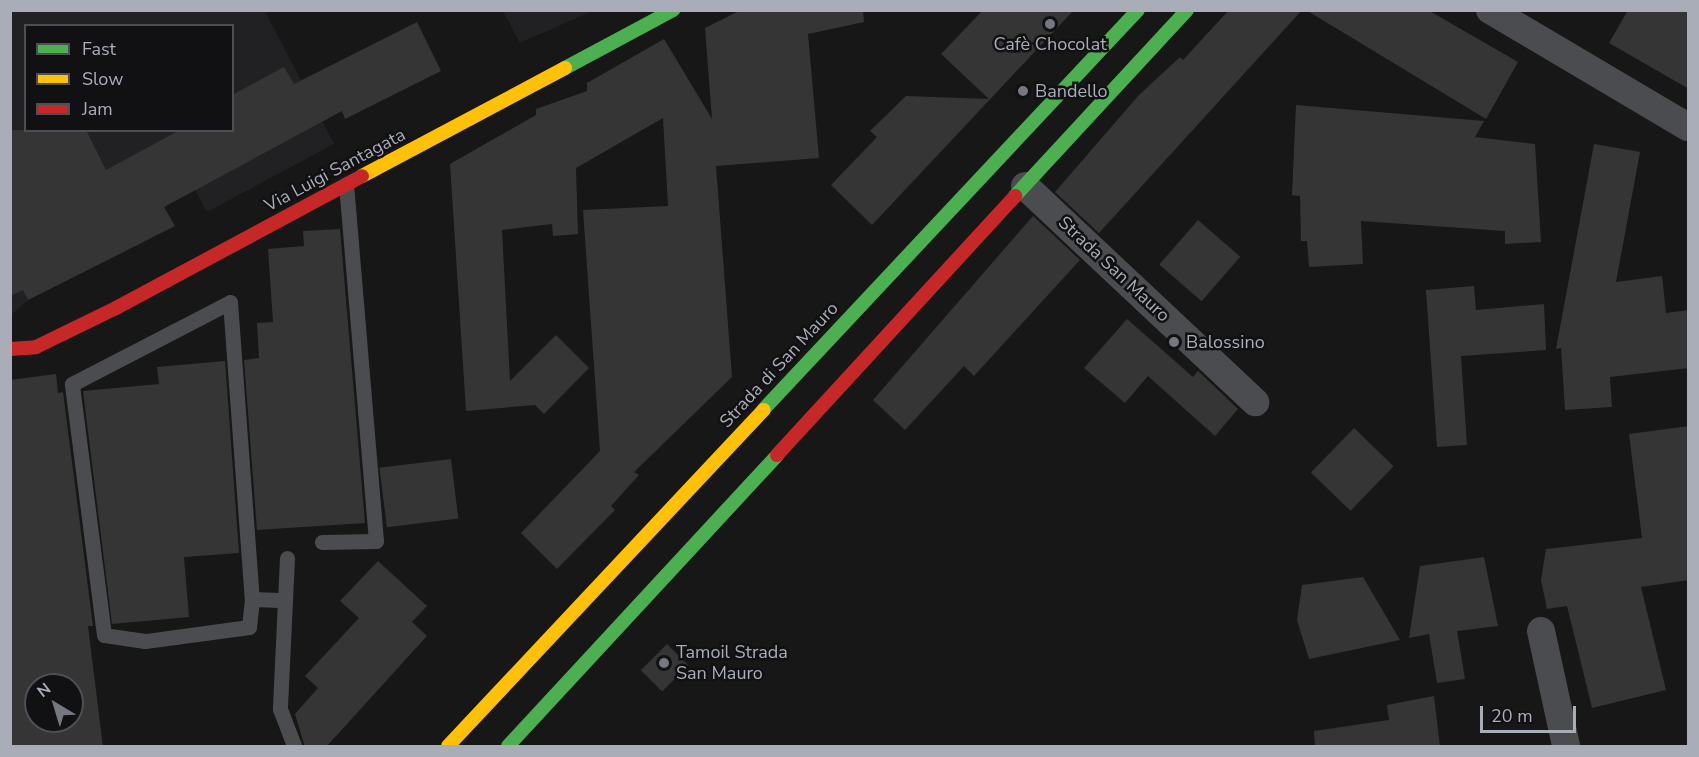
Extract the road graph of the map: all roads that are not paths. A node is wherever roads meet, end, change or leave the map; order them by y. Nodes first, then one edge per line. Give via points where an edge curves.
1 (673, 10) edge
2 (1138, 10) edge
3 (1187, 10) edge
4 (1490, 10) edge
5 (1689, 127) edge
6 (346, 184) junction
7 (1025, 186) junction
8 (10, 349) edge
9 (1255, 402) dead end
10 (322, 543) dead end
11 (287, 558) dead end
12 (252, 598) junction
13 (285, 600) junction
14 (1541, 631) dead end
15 (294, 747) edge
16 (448, 747) edge
17 (508, 747) edge
18 (1566, 747) edge

1 - 6 main road, Via Luigi Santagata
2 - 16 main road, Strada di San Mauro
3 - 7 main road
4 - 5 street
6 - 8 main road, Via Luigi Santagata via 36,347
6 - 10 lane via 376,541
7 - 9 street, Strada San Mauro
7 - 17 main road
11 - 13 lane
12 - 12 lane via 245,504 230,302 72,384 104,635 145,641 249,627
12 - 13 lane
13 - 15 lane via 280,709
14 - 18 street

